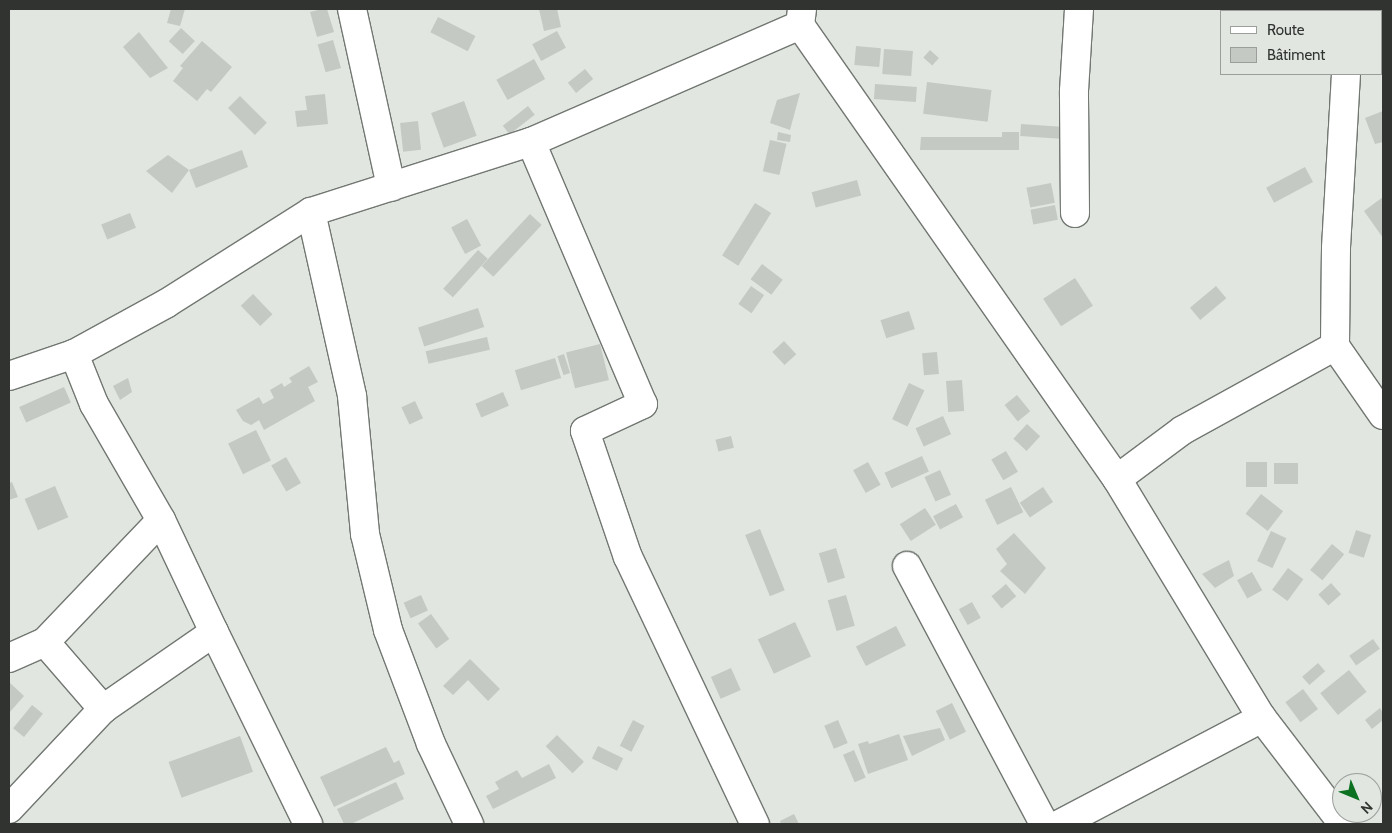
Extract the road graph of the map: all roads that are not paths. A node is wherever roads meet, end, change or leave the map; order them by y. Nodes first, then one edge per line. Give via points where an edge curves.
1 (352, 9) edge
2 (1079, 9) edge
3 (801, 17) edge
4 (1346, 75) edge
5 (532, 142) junction
6 (391, 187) junction
7 (311, 212) junction
8 (1075, 213) dead end
9 (1334, 346) junction
10 (74, 354) junction
11 (9, 376) edge
12 (1383, 415) edge
13 (1117, 479) junction
14 (161, 520) junction
15 (907, 566) dead end
16 (214, 632) junction
17 (45, 642) junction
18 (9, 658) edge
19 (103, 708) junction
20 (1262, 718) junction
21 (9, 809) edge
22 (308, 824) edge
23 (469, 824) edge
24 (755, 824) edge
25 (1044, 824) edge
26 (1060, 824) edge
27 (1343, 824) edge

1 - 6 street
2 - 8 street via 1074,91
3 - 5 street
3 - 13 street
4 - 9 street
5 - 6 street
5 - 24 street via 643,404 585,431 628,557
6 - 7 street
7 - 10 street via 167,303
7 - 23 street via 352,396 365,534 388,630 431,744
9 - 12 street
9 - 13 street via 1184,430
10 - 11 street
10 - 14 street via 94,404
13 - 20 street
14 - 16 street
14 - 17 street
15 - 25 street
16 - 19 street
16 - 22 street
17 - 18 street
17 - 19 street
19 - 21 street
20 - 26 street
20 - 27 street

